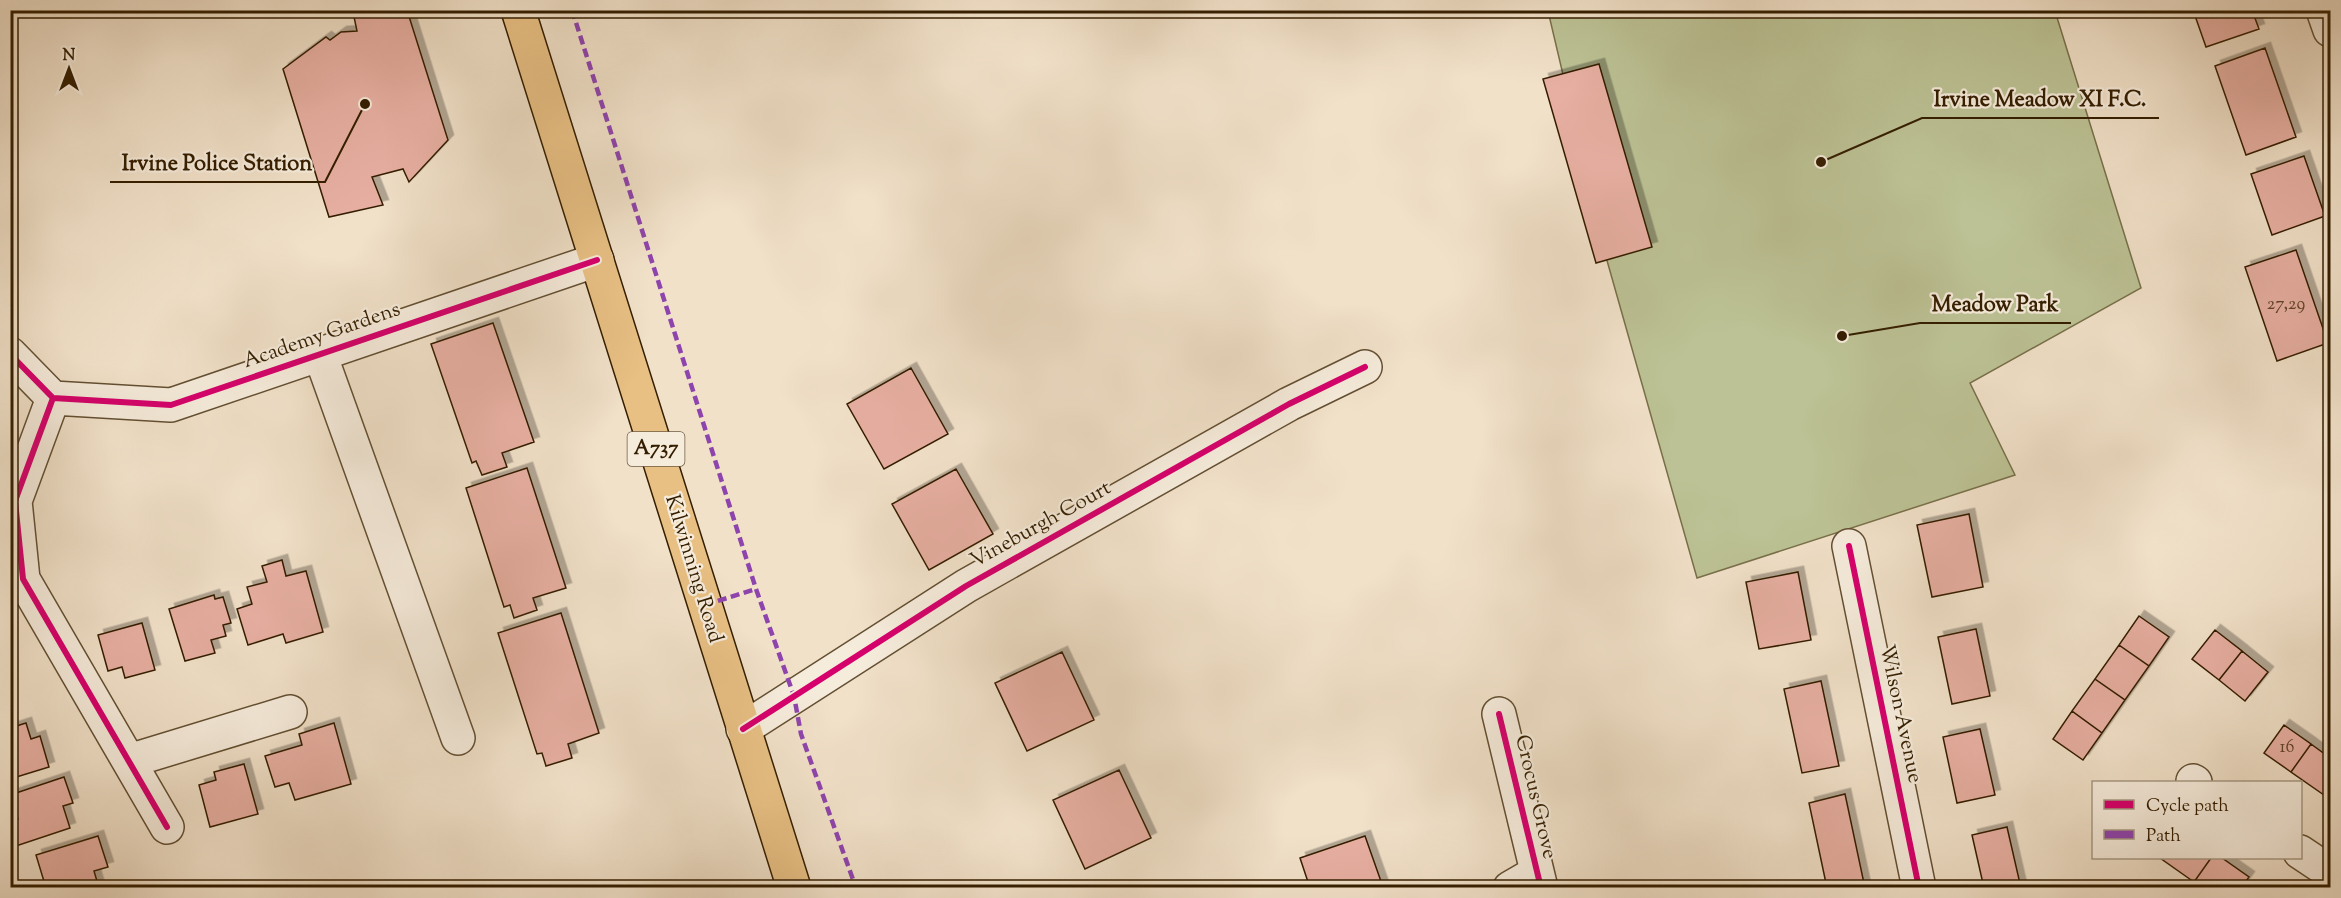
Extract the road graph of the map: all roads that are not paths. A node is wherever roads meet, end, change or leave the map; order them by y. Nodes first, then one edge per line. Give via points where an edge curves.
1 (2323, 10) edge
2 (524, 13) edge
3 (2331, 30) edge
4 (597, 260) junction
5 (10, 354) edge
6 (320, 354) junction
7 (1365, 367) dead end
8 (52, 398) junction
9 (1849, 546) dead end
10 (290, 712) dead end
11 (1499, 714) dead end
12 (743, 729) junction
13 (458, 738) dead end
14 (129, 761) junction
15 (167, 827) dead end
16 (2302, 853) edge
17 (2331, 872) edge
18 (1529, 883) edge
19 (794, 888) edge
20 (1919, 888) edge

1 - 3 street
2 - 4 main road, Kilwinning Road / A737
4 - 6 street, Academy Gardens
4 - 12 main road, Kilwinning Road / A737
5 - 8 street
6 - 8 street, Academy Gardens via 171,405
6 - 13 street
7 - 12 street, Vineburgh Court via 1289,405 966,586
8 - 14 street via 15,501 23,579
9 - 20 street, Wilson Avenue
10 - 14 street
11 - 18 street, Crocus Grove
12 - 19 main road, Kilwinning Road / A737
14 - 15 street
16 - 17 street

